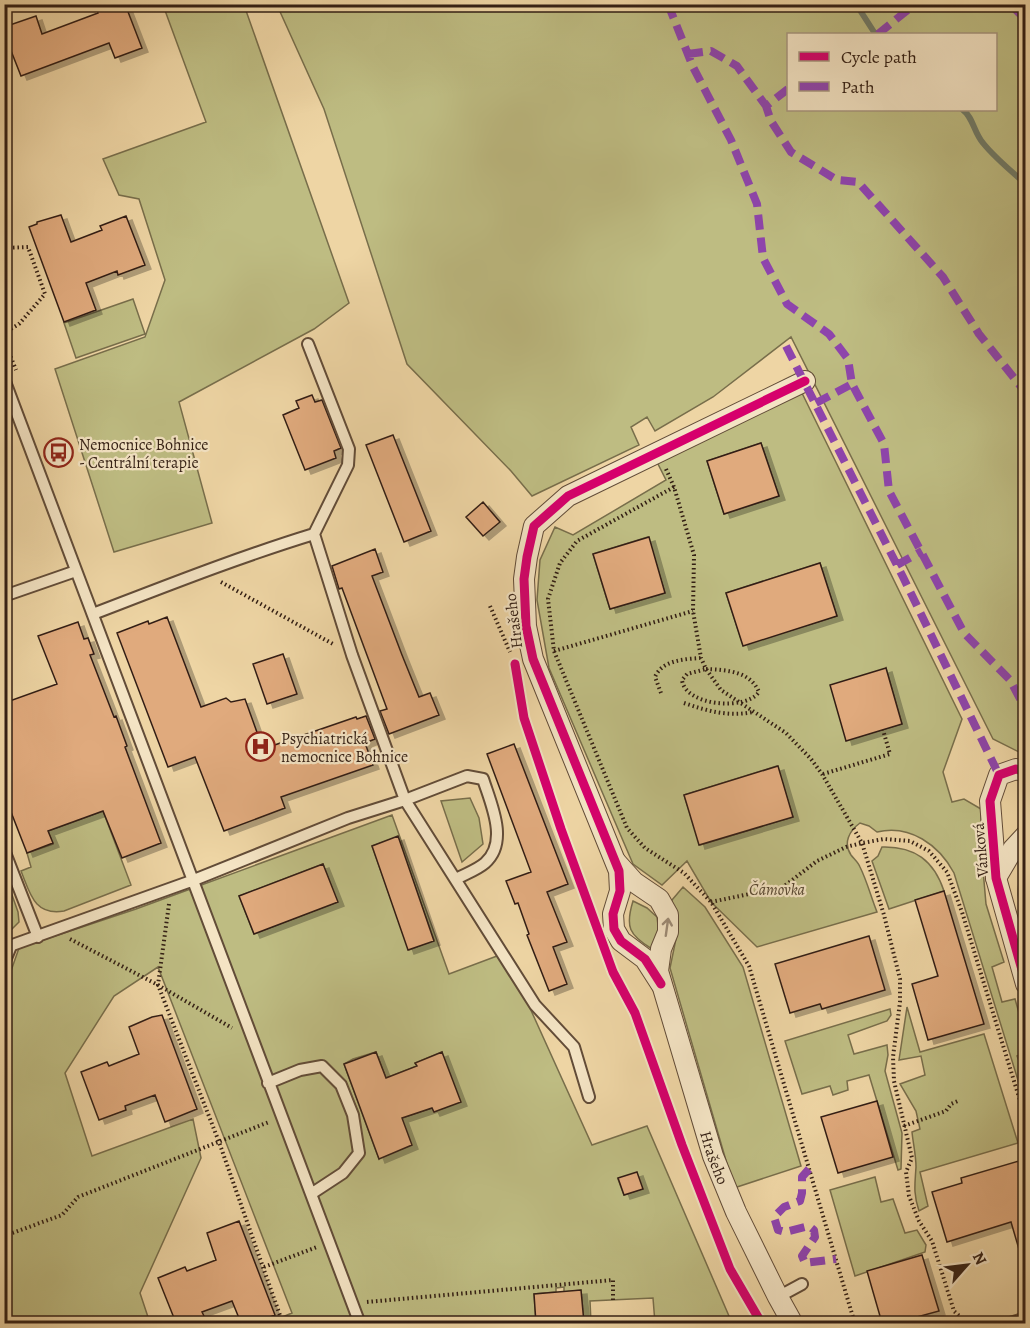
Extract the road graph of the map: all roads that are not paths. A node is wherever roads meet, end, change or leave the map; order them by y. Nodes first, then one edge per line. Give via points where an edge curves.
1 (308, 344) dead end
2 (4, 379) edge
3 (804, 381) dead end
4 (9, 404) edge
5 (314, 534) junction
6 (76, 571) junction
7 (4, 596) edge
8 (93, 614) junction
9 (1026, 772) edge
10 (405, 801) junction
11 (1026, 836) edge
12 (4, 850) edge
13 (616, 861) junction
14 (996, 878) junction
15 (456, 879) junction
16 (194, 880) junction
17 (38, 937) junction
18 (8, 947) edge
19 (4, 963) edge
20 (661, 984) junction
21 (1026, 984) edge
22 (268, 1083) junction
23 (590, 1097) dead end
24 (311, 1194) junction
25 (802, 1284) dead end
26 (778, 1297) junction
27 (1026, 1318) edge
28 (360, 1323) edge
29 (794, 1323) edge
30 (1007, 1323) edge

1 - 5 lane via 349,449 348,465
2 - 4 lane
3 - 13 street, Hrašeho via 568,496 534,526 526,557 524,590 533,659
4 - 6 lane
5 - 8 lane via 250,553
5 - 10 lane via 352,655
6 - 7 lane
6 - 8 lane
8 - 16 lane
9 - 14 street, Vánková via 1016,769 999,775 990,801
10 - 15 lane
10 - 15 lane via 466,776 483,779 496,821 497,847 485,863
10 - 16 lane via 348,818
11 - 14 street, Vánková via 1013,849
12 - 17 lane
13 - 20 street, Hrašeho via 620,881 614,929 621,941 645,959
20 -> 13 street, Hrašeho via 658,959 668,932 668,915 659,899 634,882
14 - 21 street, Vánková
15 - 23 lane via 536,1005 574,1047
16 - 17 lane
16 - 22 lane
17 - 18 lane
18 - 19 lane
20 - 26 street, Hrašeho via 713,1156
22 - 24 lane
22 - 24 lane via 322,1066 341,1085 353,1115 359,1153 343,1173
24 - 28 lane
25 - 26 lane
26 - 29 street, Hrašeho
27 - 30 lane

